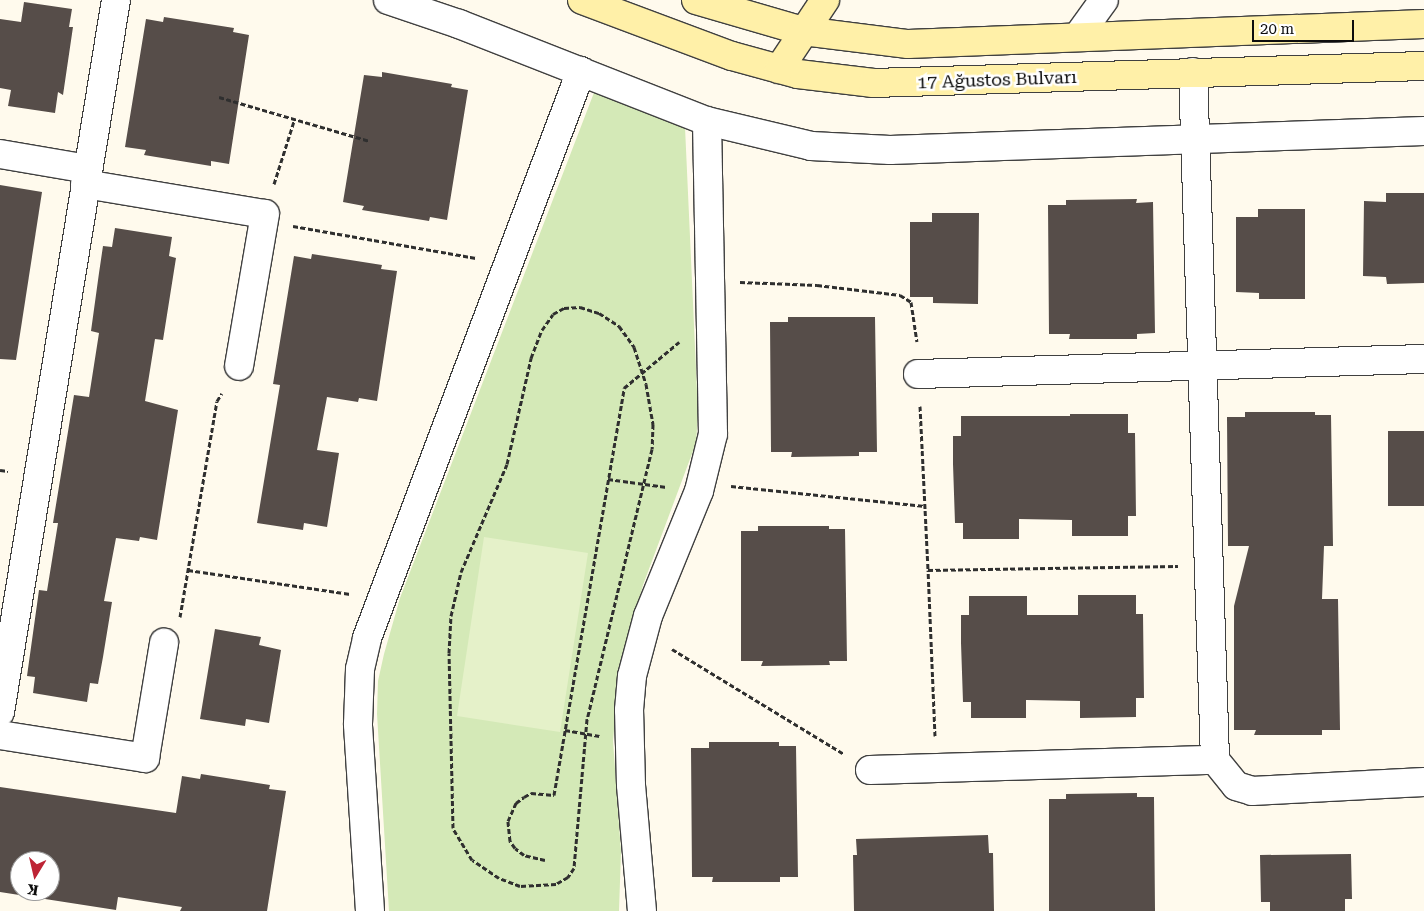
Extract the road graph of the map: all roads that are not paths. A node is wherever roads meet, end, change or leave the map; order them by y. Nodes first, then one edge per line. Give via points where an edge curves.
1 (116, 0) edge
2 (388, 0) edge
3 (582, 0) edge
4 (696, 0) edge
5 (825, 0) edge
6 (1104, 0) edge
7 (1424, 24) edge
8 (803, 31) junction
9 (1078, 36) junction
10 (1424, 66) edge
11 (779, 69) junction
12 (580, 71) junction
13 (1193, 72) junction
14 (707, 122) junction
15 (1424, 131) edge
16 (1195, 139) junction
17 (0, 154) edge
18 (86, 177) junction
19 (1424, 358) edge
20 (239, 366) dead end
21 (1202, 366) junction
22 (918, 374) road end
23 (164, 643) dead end
24 (0, 712) edge
25 (0, 735) edge
26 (1215, 760) junction
27 (870, 770) road end
28 (1424, 782) edge
29 (370, 911) edge
30 (642, 911) edge

1 - 18 street
2 - 12 street
3 - 11 main road, 17 Ağustos Bulvarı via 696,43
4 - 8 main road
5 - 8 main road
6 - 9 street
7 - 9 main road
8 - 9 main road via 908,44
8 - 11 main road
10 - 13 main road, 17 Ağustos Bulvarı
11 - 13 main road, 17 Ağustos Bulvarı via 842,81 908,84
12 - 14 street
12 - 29 street via 367,638 358,696
13 - 16 street
14 - 16 street via 783,142 838,149
14 - 30 street via 714,415 710,458 701,487 643,632 632,676 629,725
15 - 16 street
16 - 21 street
17 - 18 street
18 - 20 street via 264,217
18 - 24 street
19 - 21 street
21 - 22 street
21 - 26 street
23 - 25 street via 145,758
26 - 27 street
26 - 28 street via 1236,786 1252,791

